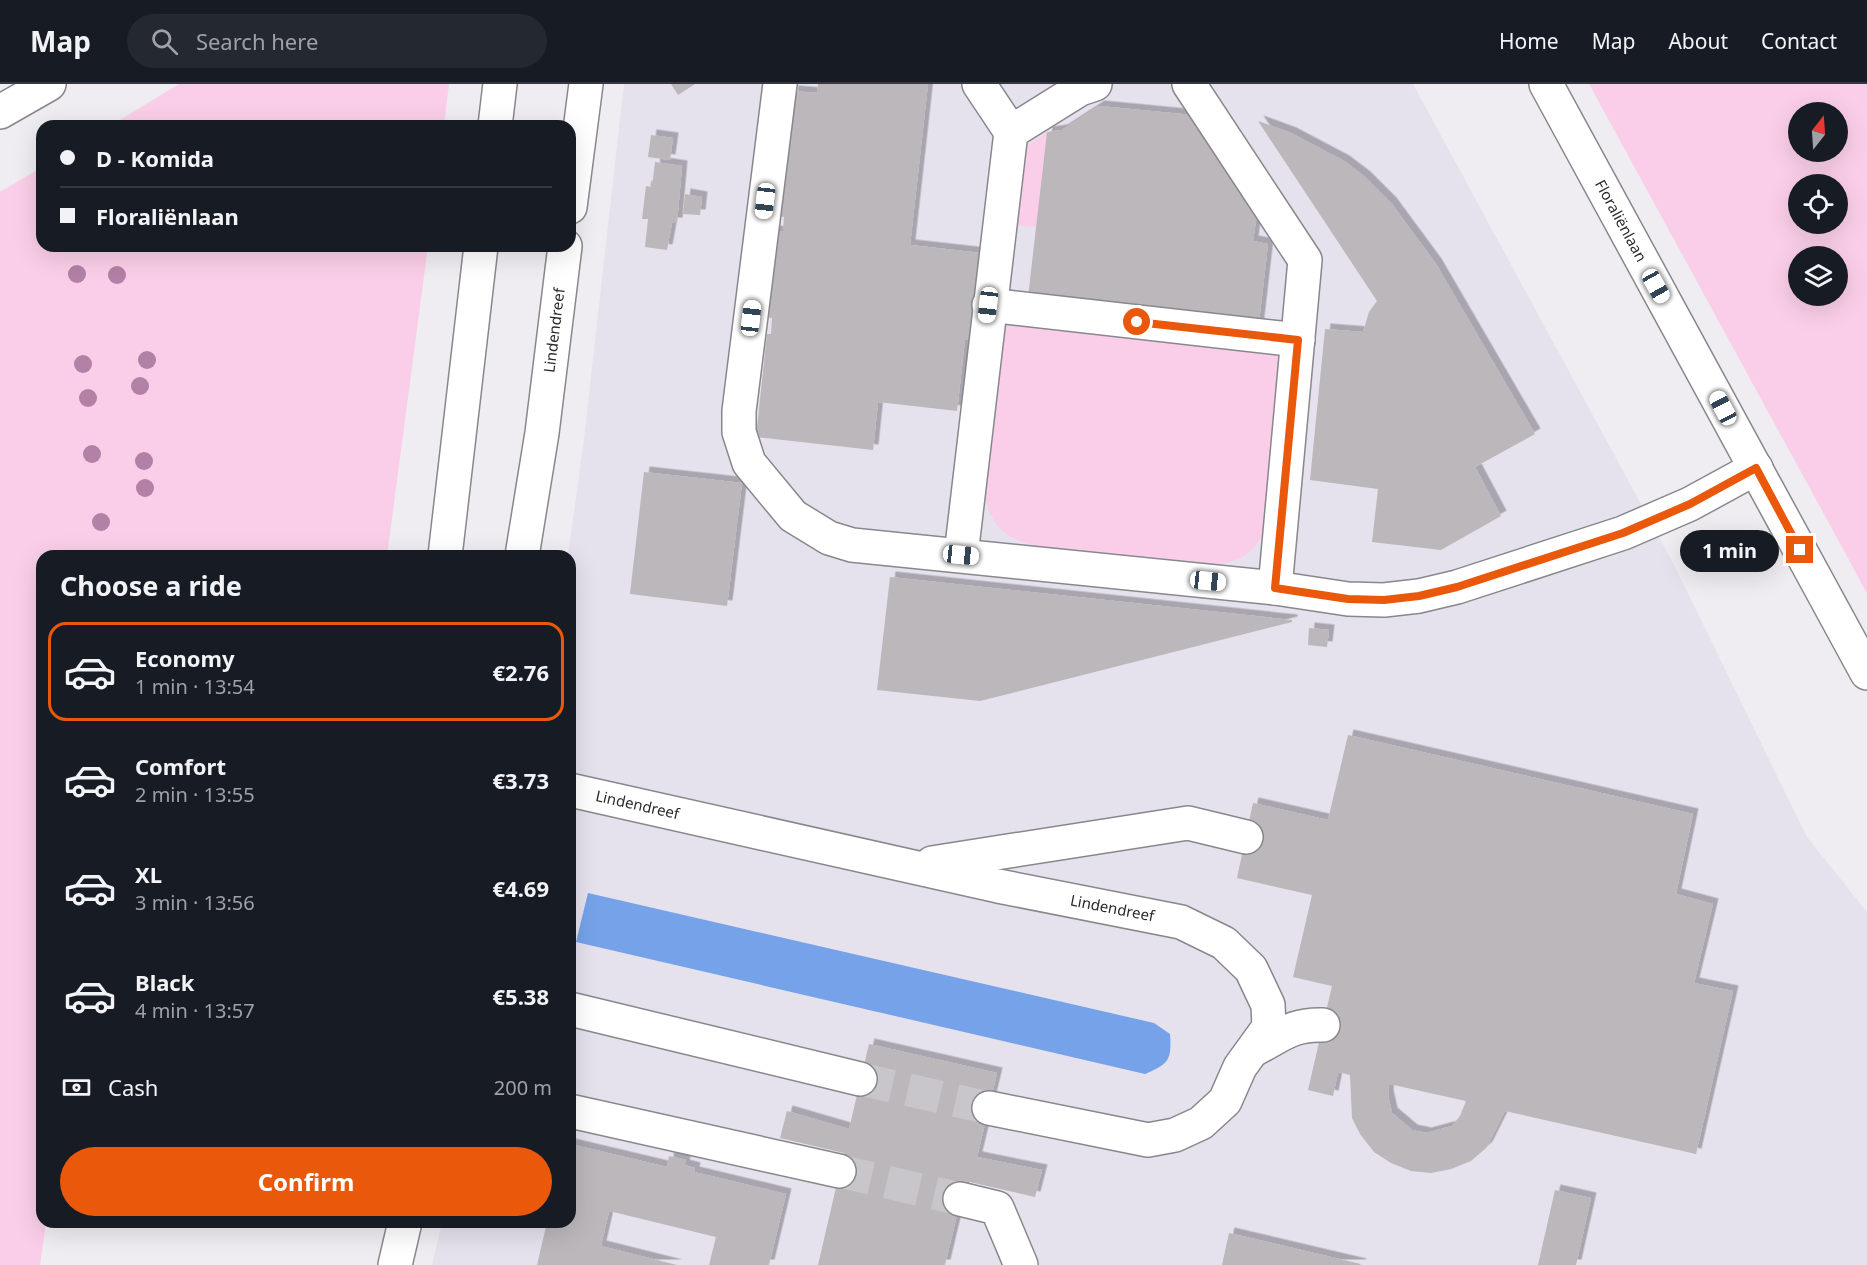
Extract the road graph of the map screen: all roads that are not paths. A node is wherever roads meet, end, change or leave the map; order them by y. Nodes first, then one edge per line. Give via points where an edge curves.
1 (49, 84) edge
2 (500, 84) edge
3 (585, 84) edge
4 (780, 84) edge
5 (979, 84) edge
6 (1189, 84) edge
7 (1546, 84) edge
8 (1084, 86) edge
9 (0, 112) edge
10 (496, 120) edge
11 (1011, 132) junction
12 (576, 158) edge
13 (480, 252) edge
14 (564, 252) edge
15 (988, 305) junction
16 (1298, 340) junction
17 (1756, 468) junction
18 (446, 550) edge
19 (523, 550) edge
20 (961, 555) junction
21 (1275, 588) junction
22 (1867, 674) edge
23 (576, 791) edge
24 (1246, 837) dead end
25 (913, 866) junction
26 (576, 1010) edge
27 (1323, 1025) dead end
28 (1254, 1050) junction
29 (860, 1079) tunnel mouth
30 (989, 1108) tunnel mouth
31 (576, 1111) edge
32 (840, 1171) tunnel mouth
33 (960, 1199) tunnel mouth
34 (404, 1228) edge
35 (395, 1265) edge
36 (1022, 1265) edge

1 - 9 street
2 - 10 street
3 - 12 street
4 - 20 street via 739,411 743,450 749,463 793,516 829,538 852,545
5 - 11 street
6 - 16 street via 1305,260
7 - 17 street, Floraliënlaan
8 - 11 street
11 - 15 street
13 - 18 street
14 - 19 street, Lindendreef
15 - 16 street
15 - 20 street
16 - 21 street
17 - 21 street via 1690,504 1623,533 1457,587 1384,600
17 - 22 street, Floraliënlaan
20 - 21 street
23 - 25 street, Lindendreef
24 - 25 street via 1188,823
25 - 28 street, Lindendreef via 1181,922 1224,944 1251,969 1268,1005 1269,1028
26 - 29 street
27 - 28 street via 1303,1024 1287,1029
28 - 30 street, Lindendreef via 1240,1067 1225,1101 1201,1123 1174,1135 1148,1140
31 - 32 street
33 - 36 street via 997,1208
34 - 35 street

